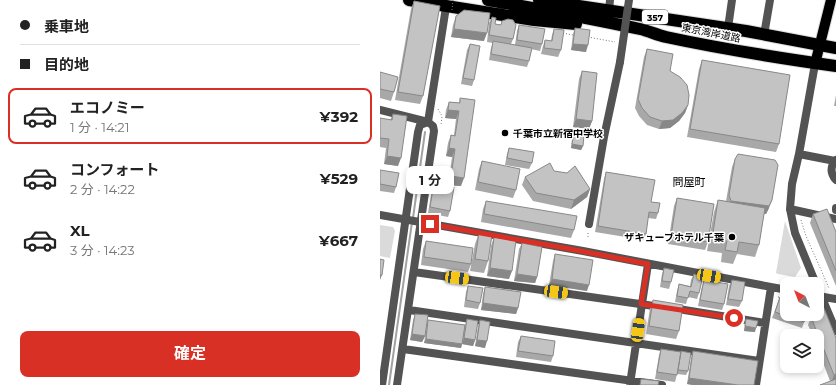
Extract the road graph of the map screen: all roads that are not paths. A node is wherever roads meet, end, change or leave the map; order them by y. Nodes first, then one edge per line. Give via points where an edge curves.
1 (409, 0) edge
2 (488, 0) edge
3 (539, 0) edge
4 (567, 0) edge
5 (630, 0) edge
6 (732, 0) edge
7 (770, 0) edge
8 (831, 0) edge
9 (450, 5) edge
10 (609, 5) edge
11 (582, 6) junction
12 (728, 28) junction
13 (764, 35) junction
14 (665, 36) junction
15 (820, 46) junction
16 (836, 48) edge
17 (815, 64) junction
18 (836, 66) edge
19 (380, 110) edge
20 (428, 122) junction
21 (799, 154) junction
22 (836, 160) edge
23 (836, 180) edge
24 (790, 209) junction
25 (380, 215) edge
26 (406, 219) junction
27 (836, 219) edge
28 (421, 222) junction
29 (589, 224) dead end
30 (648, 264) junction
31 (414, 272) junction
32 (814, 277) edge
33 (770, 287) junction
34 (780, 289) edge
35 (824, 297) edge
36 (836, 299) edge
37 (641, 304) junction
38 (824, 306) edge
39 (409, 310) junction
40 (765, 323) junction
41 (836, 331) edge
42 (636, 343) junction
43 (403, 349) junction
44 (759, 361) junction
45 (630, 383) edge
46 (382, 385) edge
47 (397, 385) edge
48 (662, 385) edge
49 (756, 385) edge

1 - 9 highway, 357
2 - 14 highway, 東京湾岸道路 / 357
3 - 11 highway, 東京湾岸道路 / 357
4 - 11 highway, 357
5 - 29 street, bridge
6 - 12 street
7 - 13 street
8 - 15 main road
9 - 14 highway, 357 via 534,20 564,22 640,35
9 - 20 street
10 - 11 highway, 東京湾岸道路 / 357
10 - 12 highway, 東京湾岸道路 / 357
12 - 13 highway, 東京湾岸道路 / 357
13 - 15 highway, 東京湾岸道路 / 357
14 - 17 highway, 東京湾岸道路 / 357
15 - 16 highway, 東京湾岸道路 / 357
15 - 17 main road
17 - 18 highway, 東京湾岸道路 / 357
17 - 21 street
19 - 20 street
20 - 26 street via 420,125 418,132
20 - 28 street via 434,131
21 - 22 street
21 - 24 street via 792,184
22 - 23 street via 831,170
24 - 27 street
24 - 32 street via 795,233
25 - 26 street
26 - 28 street
26 - 46 street
28 - 30 street
28 - 31 street
30 - 33 street
30 - 37 street
31 - 37 street
31 - 39 street
33 - 34 street
33 - 40 street
35 - 36 street
37 - 40 street
37 - 42 street
38 - 41 street
39 - 42 street
39 - 43 street
40 - 44 street
42 - 44 street
42 - 45 street
43 - 45 street
43 - 47 street
44 - 49 street
45 - 48 street

